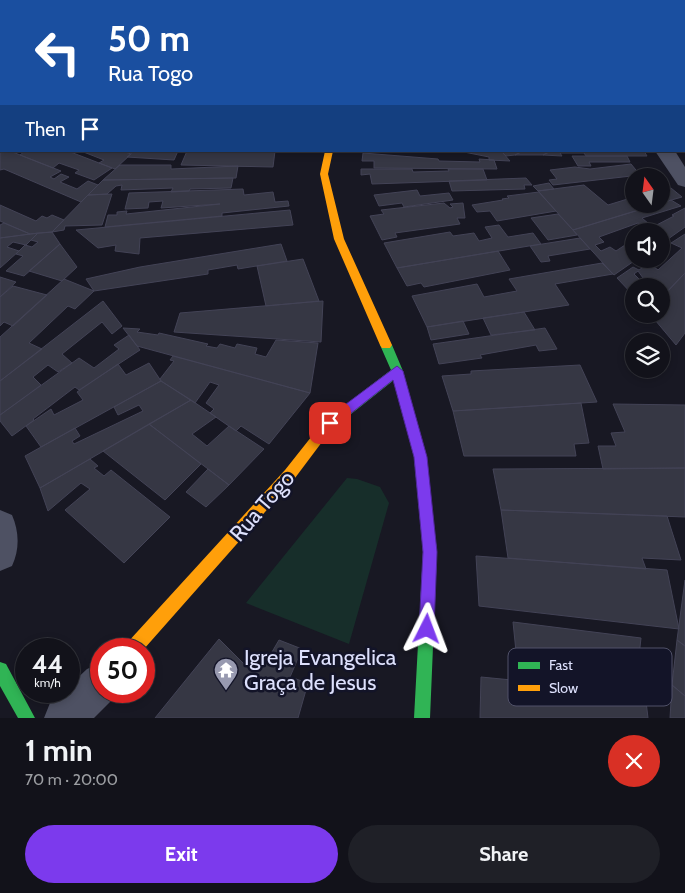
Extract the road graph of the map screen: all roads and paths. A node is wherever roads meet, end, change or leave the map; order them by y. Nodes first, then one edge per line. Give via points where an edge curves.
1 (329, 152) edge
2 (666, 152) edge
3 (685, 181) edge
4 (397, 371) junction
5 (0, 526) edge
6 (0, 554) edge
7 (144, 638) edge
8 (0, 670) edge
9 (90, 694) edge
10 (27, 718) edge
11 (65, 718) edge
12 (422, 718) edge

1 - 4 main road via 324,174 340,239
2 - 3 street
4 - 7 main road, Rua Togo via 330,423 290,474
4 - 12 main road via 420,457 430,552
5 - 6 street
8 - 10 main road
9 - 11 street

